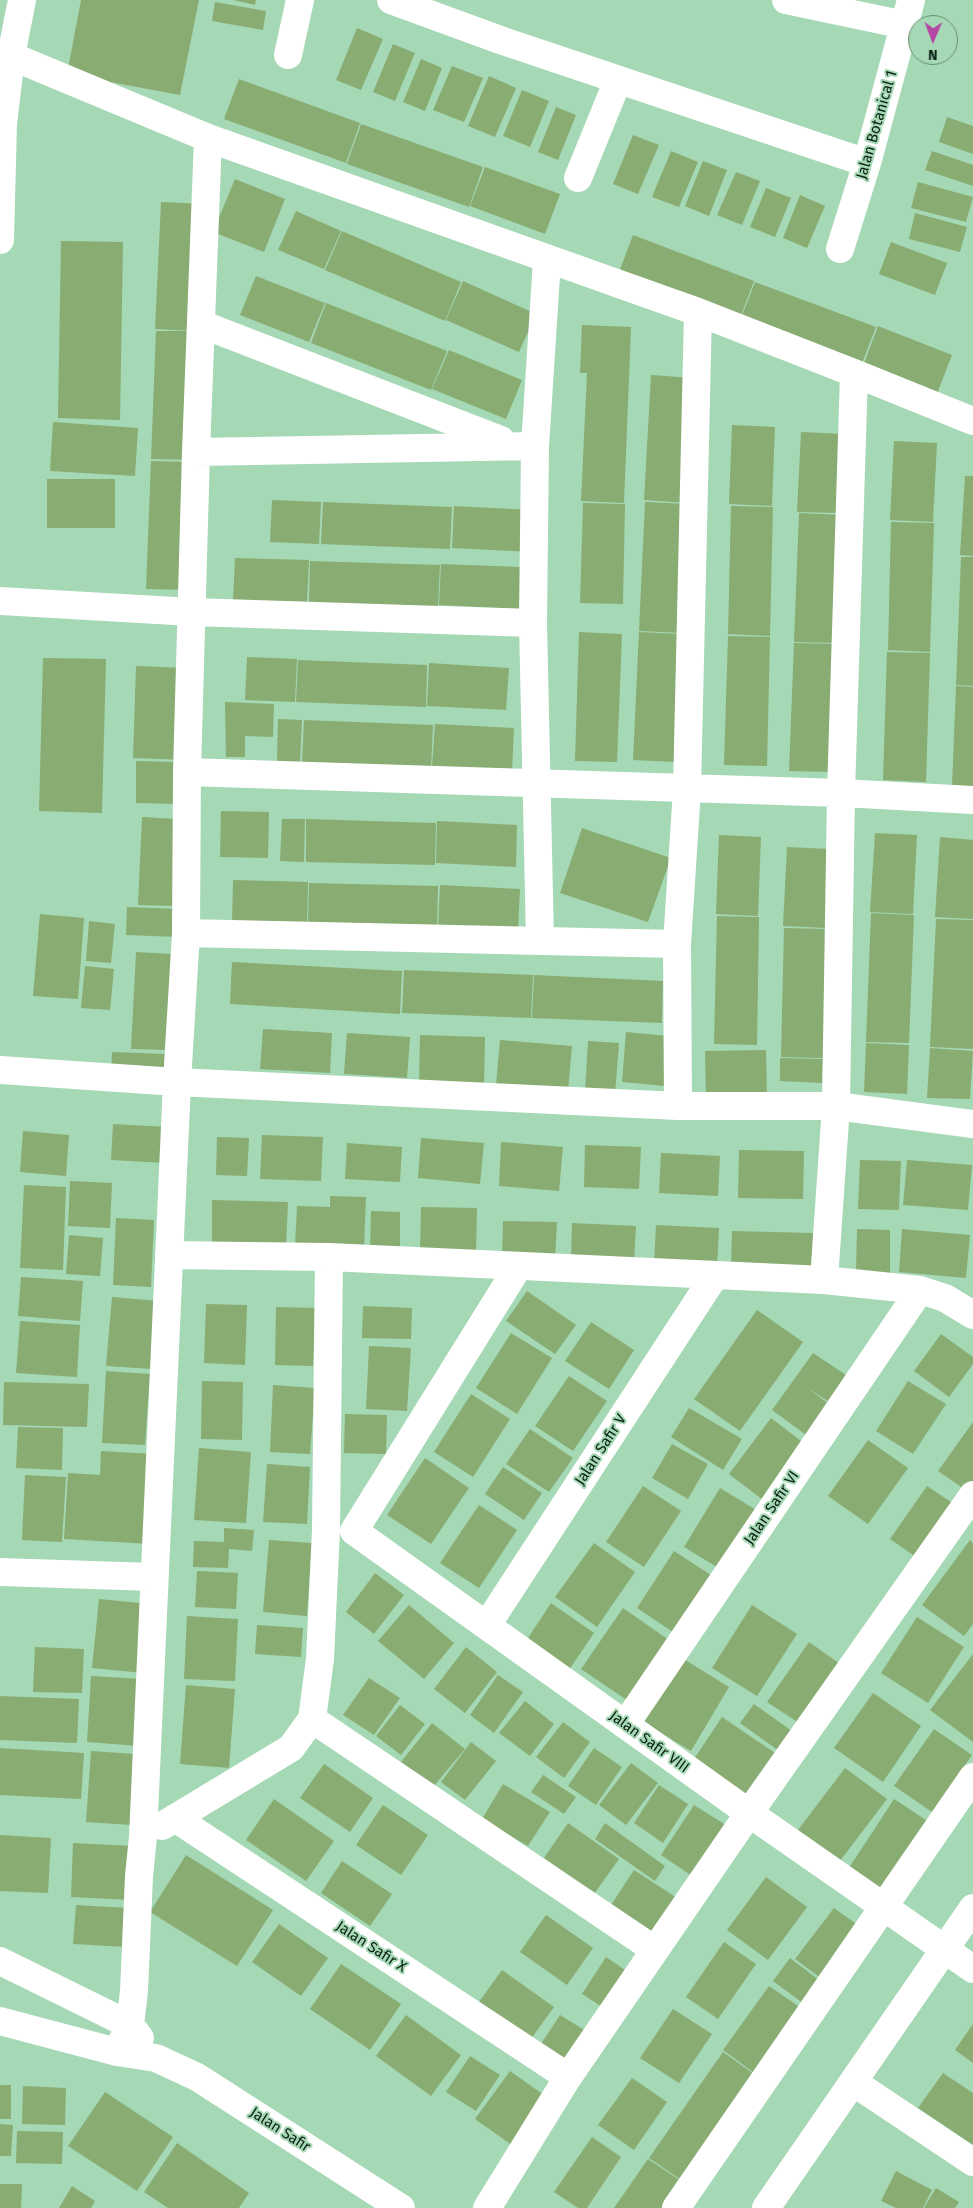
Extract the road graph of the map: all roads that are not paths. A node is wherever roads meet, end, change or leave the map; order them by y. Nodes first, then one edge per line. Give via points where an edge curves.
1 (22, 0) edge
2 (300, 0) edge
3 (391, 0) edge
4 (786, 0) edge
5 (908, 13) edge
6 (288, 54) dead end
7 (11, 56) junction
8 (618, 80) junction
9 (2, 124) edge
10 (208, 138) junction
11 (867, 163) junction
12 (578, 178) dead end
13 (0, 240) edge
14 (840, 249) dead end
15 (546, 260) junction
16 (698, 312) junction
17 (202, 324) junction
18 (854, 372) junction
19 (973, 421) edge
20 (525, 446) junction
21 (196, 452) junction
22 (0, 601) edge
23 (192, 612) junction
24 (533, 623) junction
25 (187, 772) junction
26 (536, 783) junction
27 (687, 789) junction
28 (840, 793) junction
29 (973, 800) edge
30 (186, 933) junction
31 (540, 942) junction
32 (677, 944) junction
33 (0, 1070) edge
34 (177, 1082) junction
35 (678, 1106) junction
36 (836, 1106) junction
37 (973, 1124) edge
38 (169, 1255) junction
39 (329, 1257) junction
40 (518, 1267) junction
41 (715, 1274) junction
42 (824, 1280) junction
43 (920, 1290) junction
44 (973, 1315) edge
45 (973, 1495) edge
46 (326, 1530) junction
47 (354, 1531) junction
48 (0, 1572) edge
49 (154, 1577) junction
50 (487, 1625) junction
51 (312, 1719) junction
52 (625, 1725) junction
53 (973, 1777) edge
54 (749, 1813) junction
55 (175, 1818) junction
56 (143, 1837) junction
57 (884, 1905) junction
58 (973, 1908) edge
59 (946, 1949) junction
60 (655, 1950) junction
61 (0, 1961) edge
62 (973, 1969) edge
63 (0, 2021) edge
64 (130, 2026) junction
65 (117, 2052) junction
66 (156, 2058) junction
67 (568, 2077) junction
68 (853, 2082) junction
69 (973, 2162) edge
70 (401, 2208) edge
71 (487, 2208) edge
72 (676, 2208) edge
73 (766, 2208) edge

1 - 7 street
2 - 6 street
3 - 8 street
4 - 5 street
5 - 11 street, Jalan Botanical 1
7 - 9 street
7 - 10 street
8 - 11 street
8 - 12 street
9 - 13 street
10 - 15 street
10 - 17 street
11 - 14 street, Jalan Botanical 1
15 - 16 street
15 - 20 street
16 - 18 street
16 - 27 street
17 - 20 street
17 - 21 street
18 - 19 street
18 - 28 street
20 - 21 street
20 - 24 street
21 - 23 street
22 - 23 street
23 - 24 street
23 - 25 street
24 - 26 street
25 - 26 street
25 - 30 street
26 - 27 street
26 - 31 street
27 - 28 street
27 - 32 street
28 - 29 street
28 - 36 street
30 - 31 street
30 - 34 street
31 - 32 street
32 - 35 street
33 - 34 street
34 - 35 street
34 - 38 street
35 - 36 street
36 - 37 street
36 - 42 street
38 - 39 street
38 - 49 street
39 - 40 street
39 - 46 street
40 - 41 street
40 - 47 street
41 - 42 street
41 - 50 street, Jalan Safir V
42 - 43 street
43 - 44 street via 945,1298
43 - 52 street, Jalan Safir VI
45 - 54 street
46 - 47 street
46 - 51 street via 320,1659
47 - 50 street, Jalan Safir VIII
48 - 49 street
49 - 56 street
50 - 52 street, Jalan Safir VIII
51 - 55 street via 291,1748
51 - 60 street
52 - 54 street, Jalan Safir VIII
53 - 57 street
54 - 57 street, Jalan Safir VIII
54 - 60 street
55 - 56 street
55 - 67 street, Jalan Safir X
56 - 64 street
57 - 59 street, Jalan Safir VIII
57 - 72 street
58 - 59 street
59 - 62 street, Jalan Safir VIII
59 - 68 street
60 - 67 street
61 - 64 street, Jalan Safir
63 - 65 street, Jalan Safir
64 - 65 street
64 - 66 street, Jalan Safir
65 - 66 street, Jalan Safir
66 - 70 street, Jalan Safir via 197,2077
67 - 71 street
68 - 69 street
68 - 73 street

